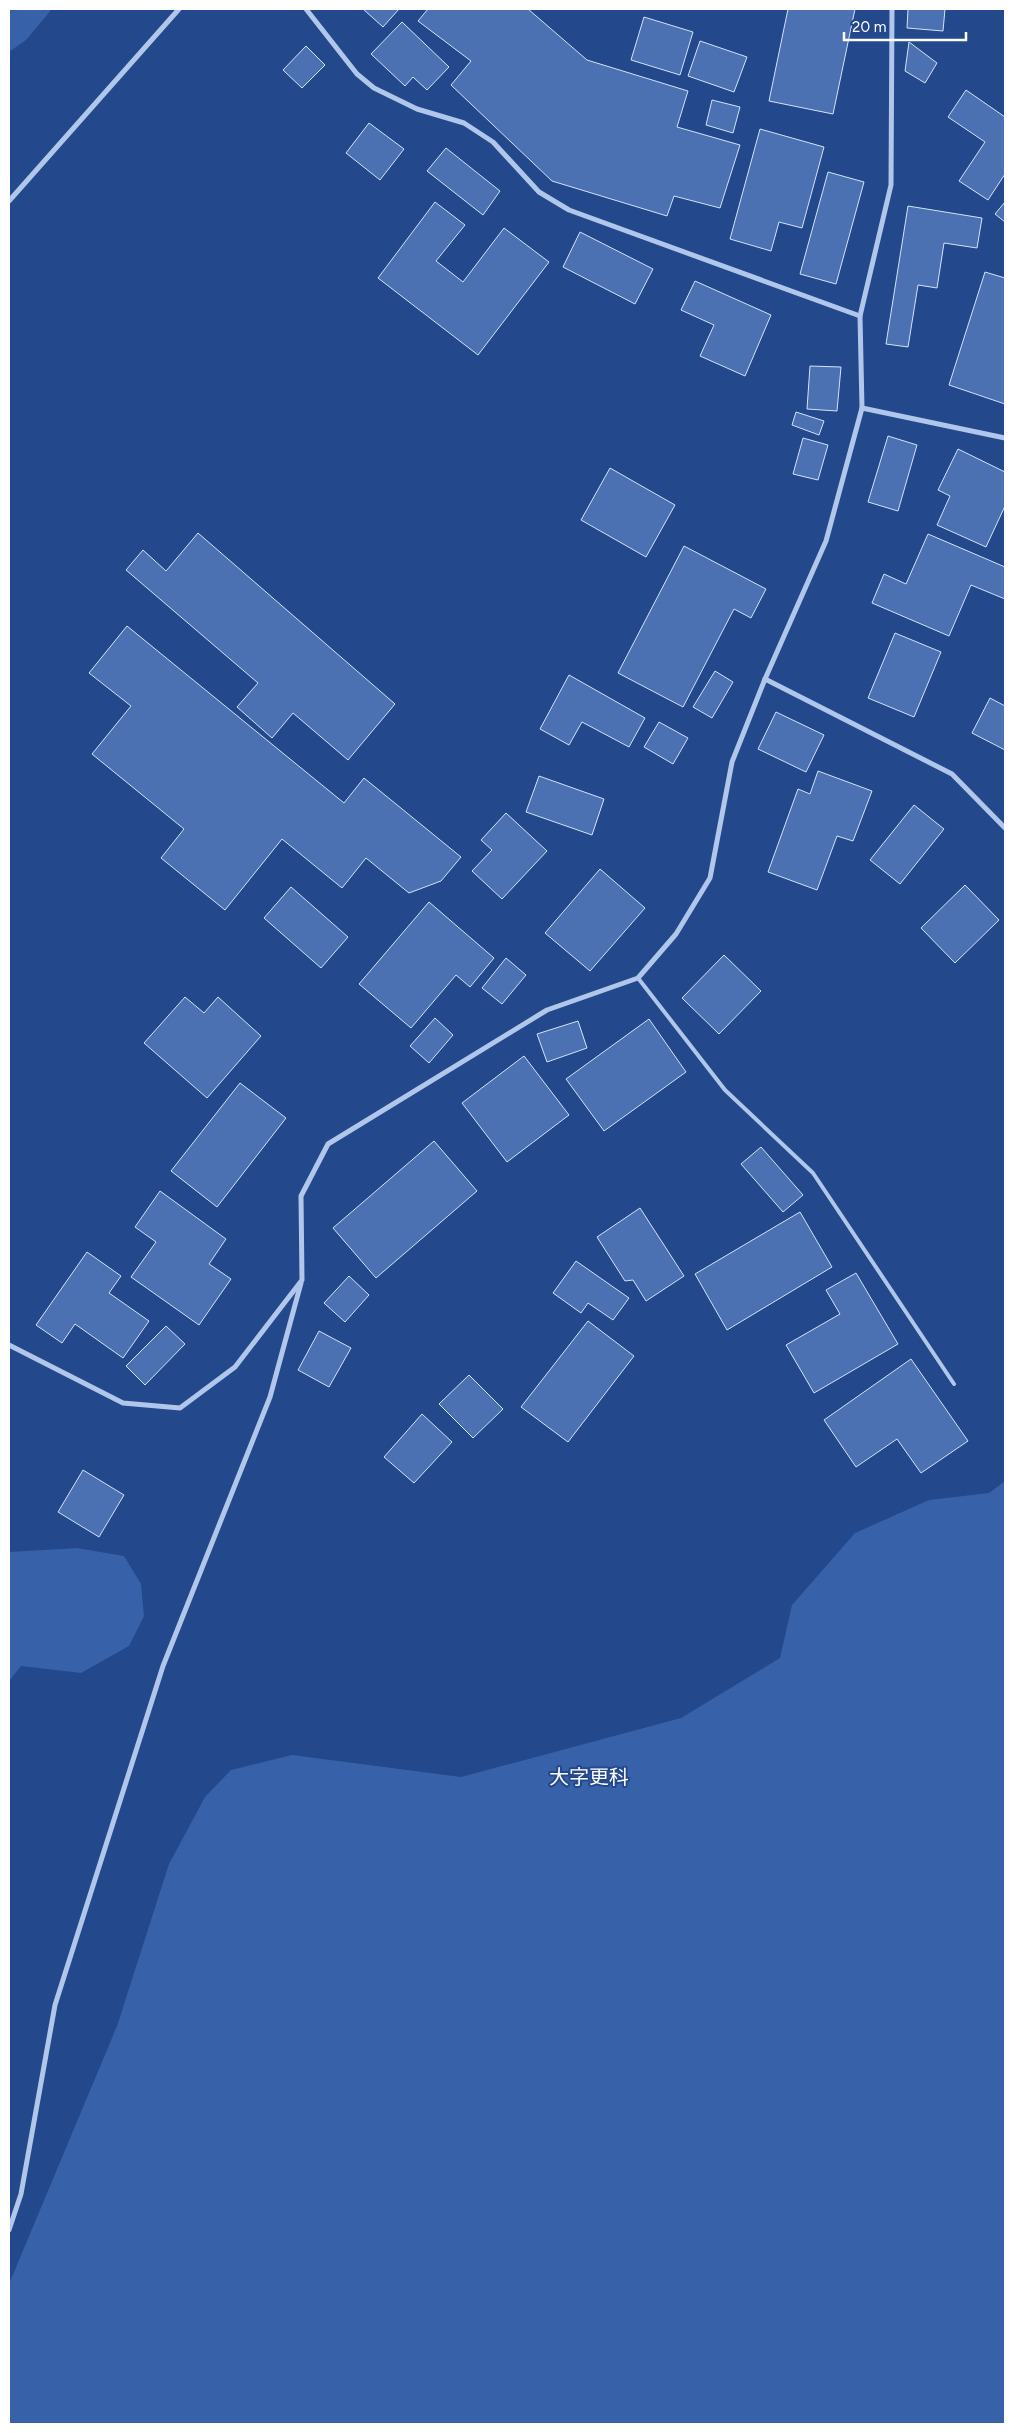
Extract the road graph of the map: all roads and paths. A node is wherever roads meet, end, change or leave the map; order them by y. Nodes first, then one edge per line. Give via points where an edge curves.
1 (179, 9) edge
2 (306, 9) edge
3 (892, 9) edge
4 (9, 200) edge
5 (860, 316) junction
6 (862, 408) junction
7 (1005, 438) edge
8 (765, 679) junction
9 (1005, 828) edge
10 (638, 978) junction
11 (302, 1280) junction
12 (9, 1346) edge
13 (954, 1384) dead end
14 (9, 2230) edge

1 - 4 street
2 - 5 street via 358,74 374,88 417,109 464,123 493,142 539,192 569,210
3 - 5 street via 891,185
5 - 6 street
6 - 7 street
6 - 8 street via 826,541
8 - 9 street via 952,774
8 - 10 street via 732,762 710,878 676,934
10 - 11 street via 547,1010 328,1144 301,1196
10 - 13 lane via 725,1090 813,1173
11 - 12 street via 235,1367 180,1408 124,1403
11 - 14 street via 270,1397 163,1666 54,2005 22,2194

